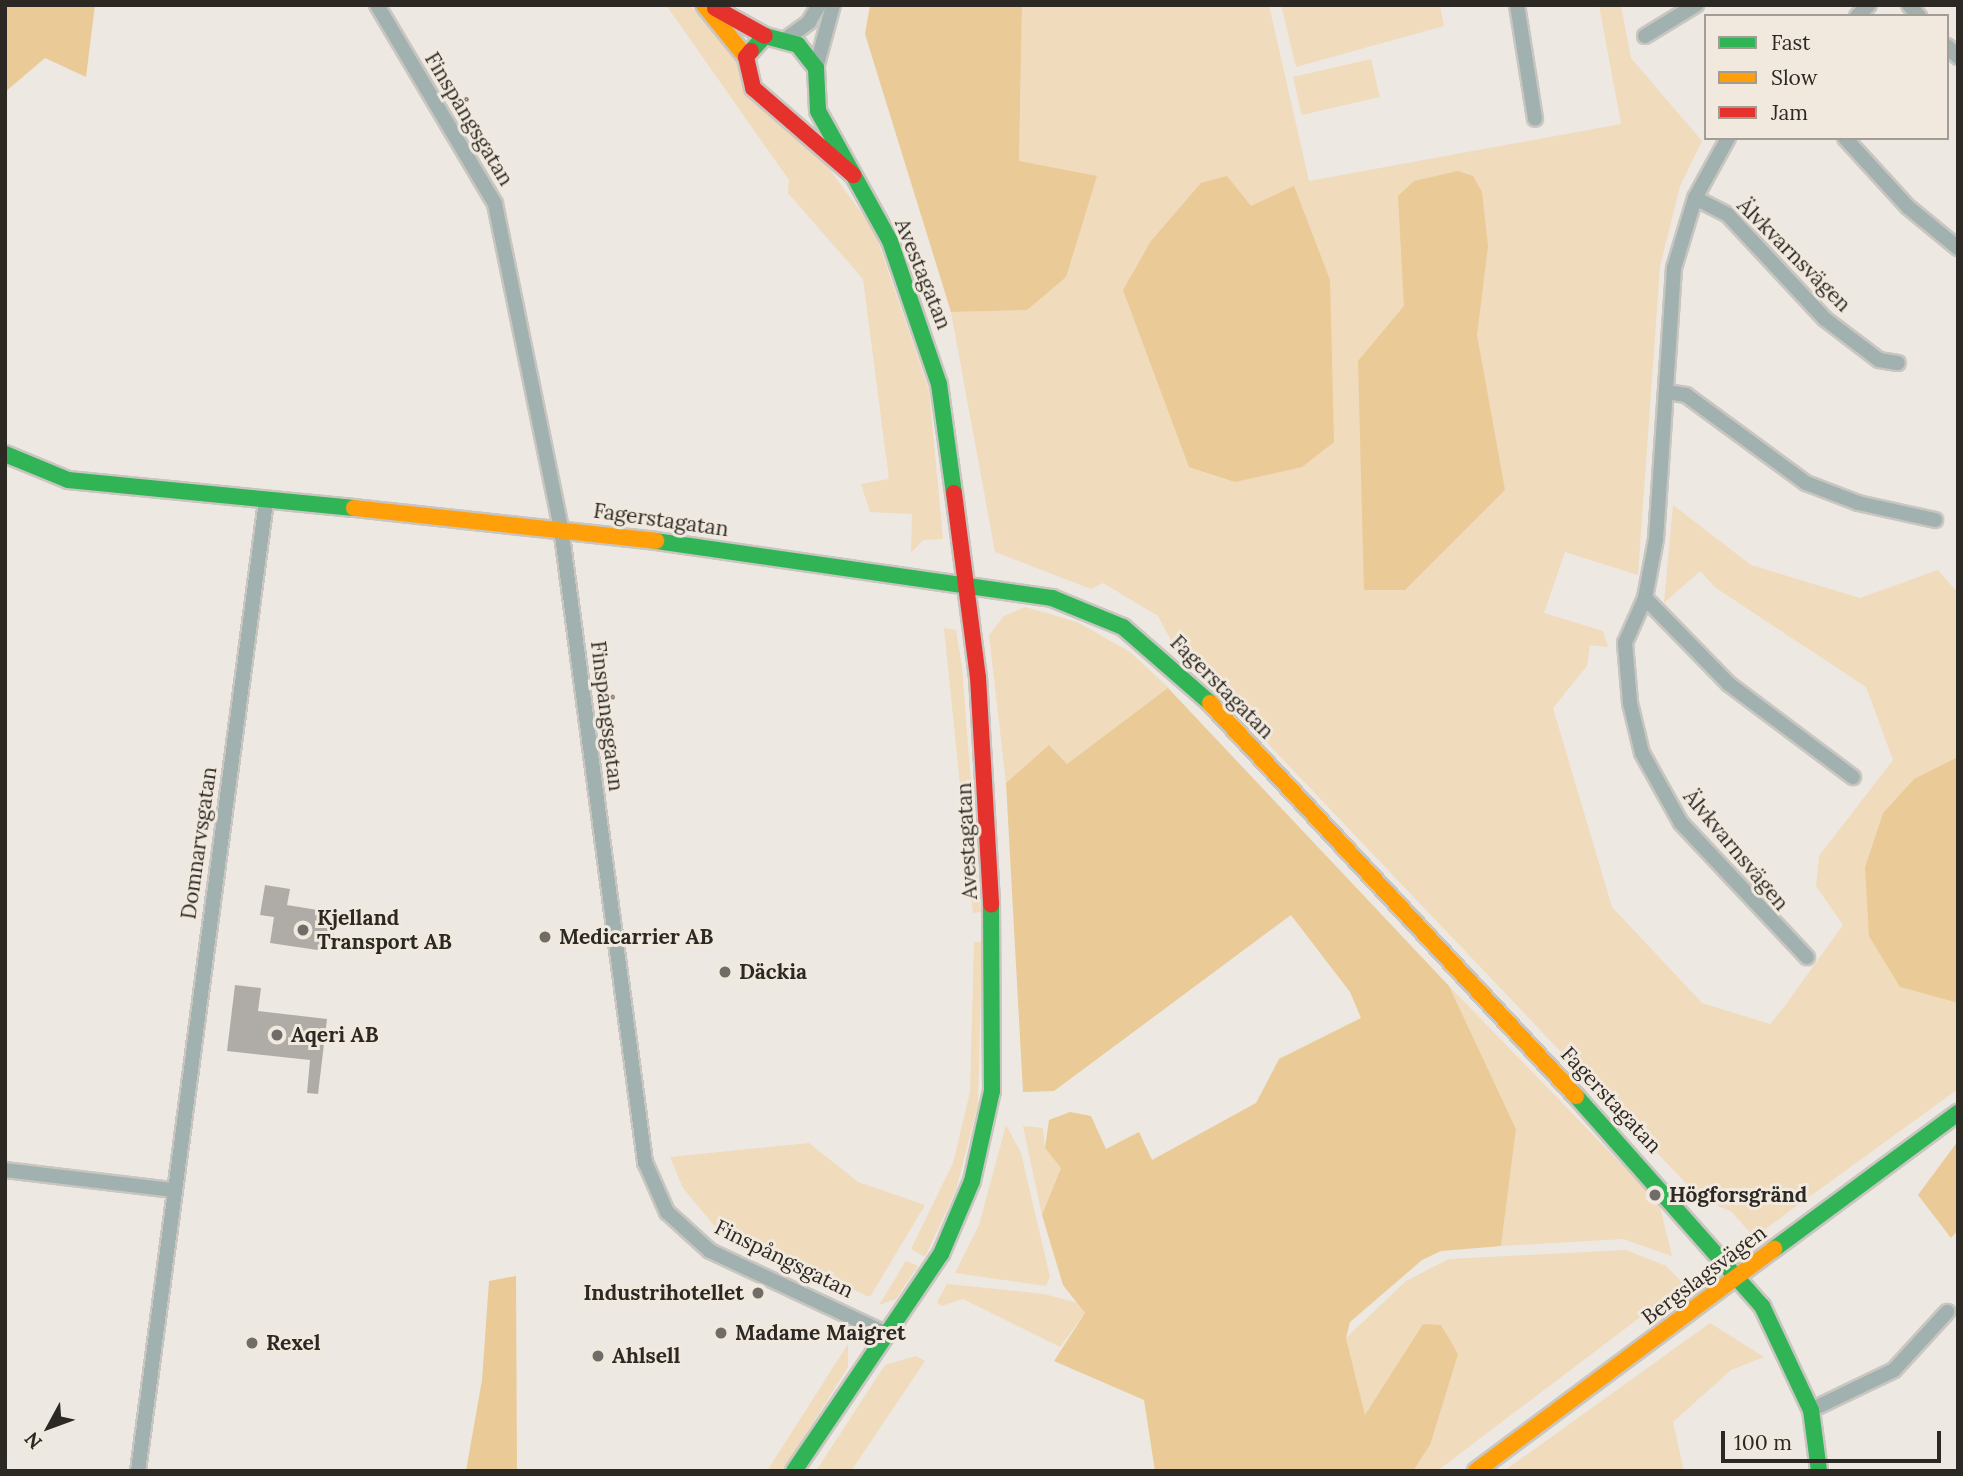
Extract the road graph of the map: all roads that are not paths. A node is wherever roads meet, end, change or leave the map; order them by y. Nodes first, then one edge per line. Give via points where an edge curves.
1 (377, 5) edge
2 (704, 5) edge
3 (710, 5) edge
4 (819, 5) edge
5 (833, 5) edge
6 (1517, 5) edge
7 (1696, 5) edge
8 (765, 36) junction
9 (1645, 36) dead end
10 (786, 38) junction
11 (746, 57) junction
12 (816, 68) junction
13 (814, 91) junction
14 (778, 110) junction
15 (1535, 119) dead end
16 (1727, 140) edge
17 (1847, 140) edge
18 (853, 175) junction
19 (1695, 198) junction
20 (1958, 248) edge
21 (1898, 363) dead end
22 (1667, 392) junction
23 (5, 454) edge
24 (267, 501) junction
25 (1936, 520) dead end
26 (561, 528) junction
27 (967, 582) junction
28 (1645, 598) junction
29 (1853, 777) dead end
30 (1807, 957) dead end
31 (1958, 1113) edge
32 (5, 1170) edge
33 (173, 1190) junction
34 (1737, 1276) junction
35 (1947, 1312) dead end
36 (885, 1333) junction
37 (1811, 1409) junction
38 (138, 1471) edge
39 (794, 1471) edge
40 (1476, 1471) edge
41 (1819, 1471) edge

1 - 26 street, Finspångsgatan via 495,204
2 - 11 street
3 - 8 street
4 - 10 street via 809,22
5 - 12 street, Avestagatan
6 - 15 street
7 - 9 street
8 - 10 street
8 - 11 street
10 - 12 street
11 - 14 street, Avestagatan via 753,88
12 - 13 street, Avestagatan
13 - 14 street
13 - 18 street, Avestagatan via 818,111
14 - 18 street, Avestagatan
16 - 19 street, Älvkvarnsvägen
17 - 20 street via 1908,207
18 - 27 street, Avestagatan via 890,241 930,348 948,433
19 - 21 street, Älvkvarnsvägen via 1728,215 1825,319 1879,360
19 - 22 street, Älvkvarnsvägen via 1674,268
22 - 25 street via 1686,394 1806,482 1858,503
22 - 28 street, Älvkvarnsvägen via 1656,540
23 - 24 street, Fagerstagatan via 68,480
24 - 26 street, Fagerstagatan
24 - 33 street, Domnarvsgatan
26 - 27 street, Fagerstagatan
26 - 36 street, Finspångsgatan via 646,1163 667,1212 710,1251
27 - 34 street, Fagerstagatan via 1097,614 1185,675 1662,1186
27 - 36 street, Avestagatan via 995,966 992,1091 972,1181 941,1254
28 - 29 street via 1729,684
28 - 30 street, Älvkvarnsvägen via 1625,643 1630,703 1656,785 1714,863
31 - 34 street, Bergslagsvägen
32 - 33 street
33 - 38 street, Domnarvsgatan
34 - 37 street, Fagerstagatan via 1764,1310
34 - 40 street, Bergslagsvägen
35 - 37 street via 1894,1370
36 - 39 street, Avestagatan
37 - 41 street, Fagerstagatan

